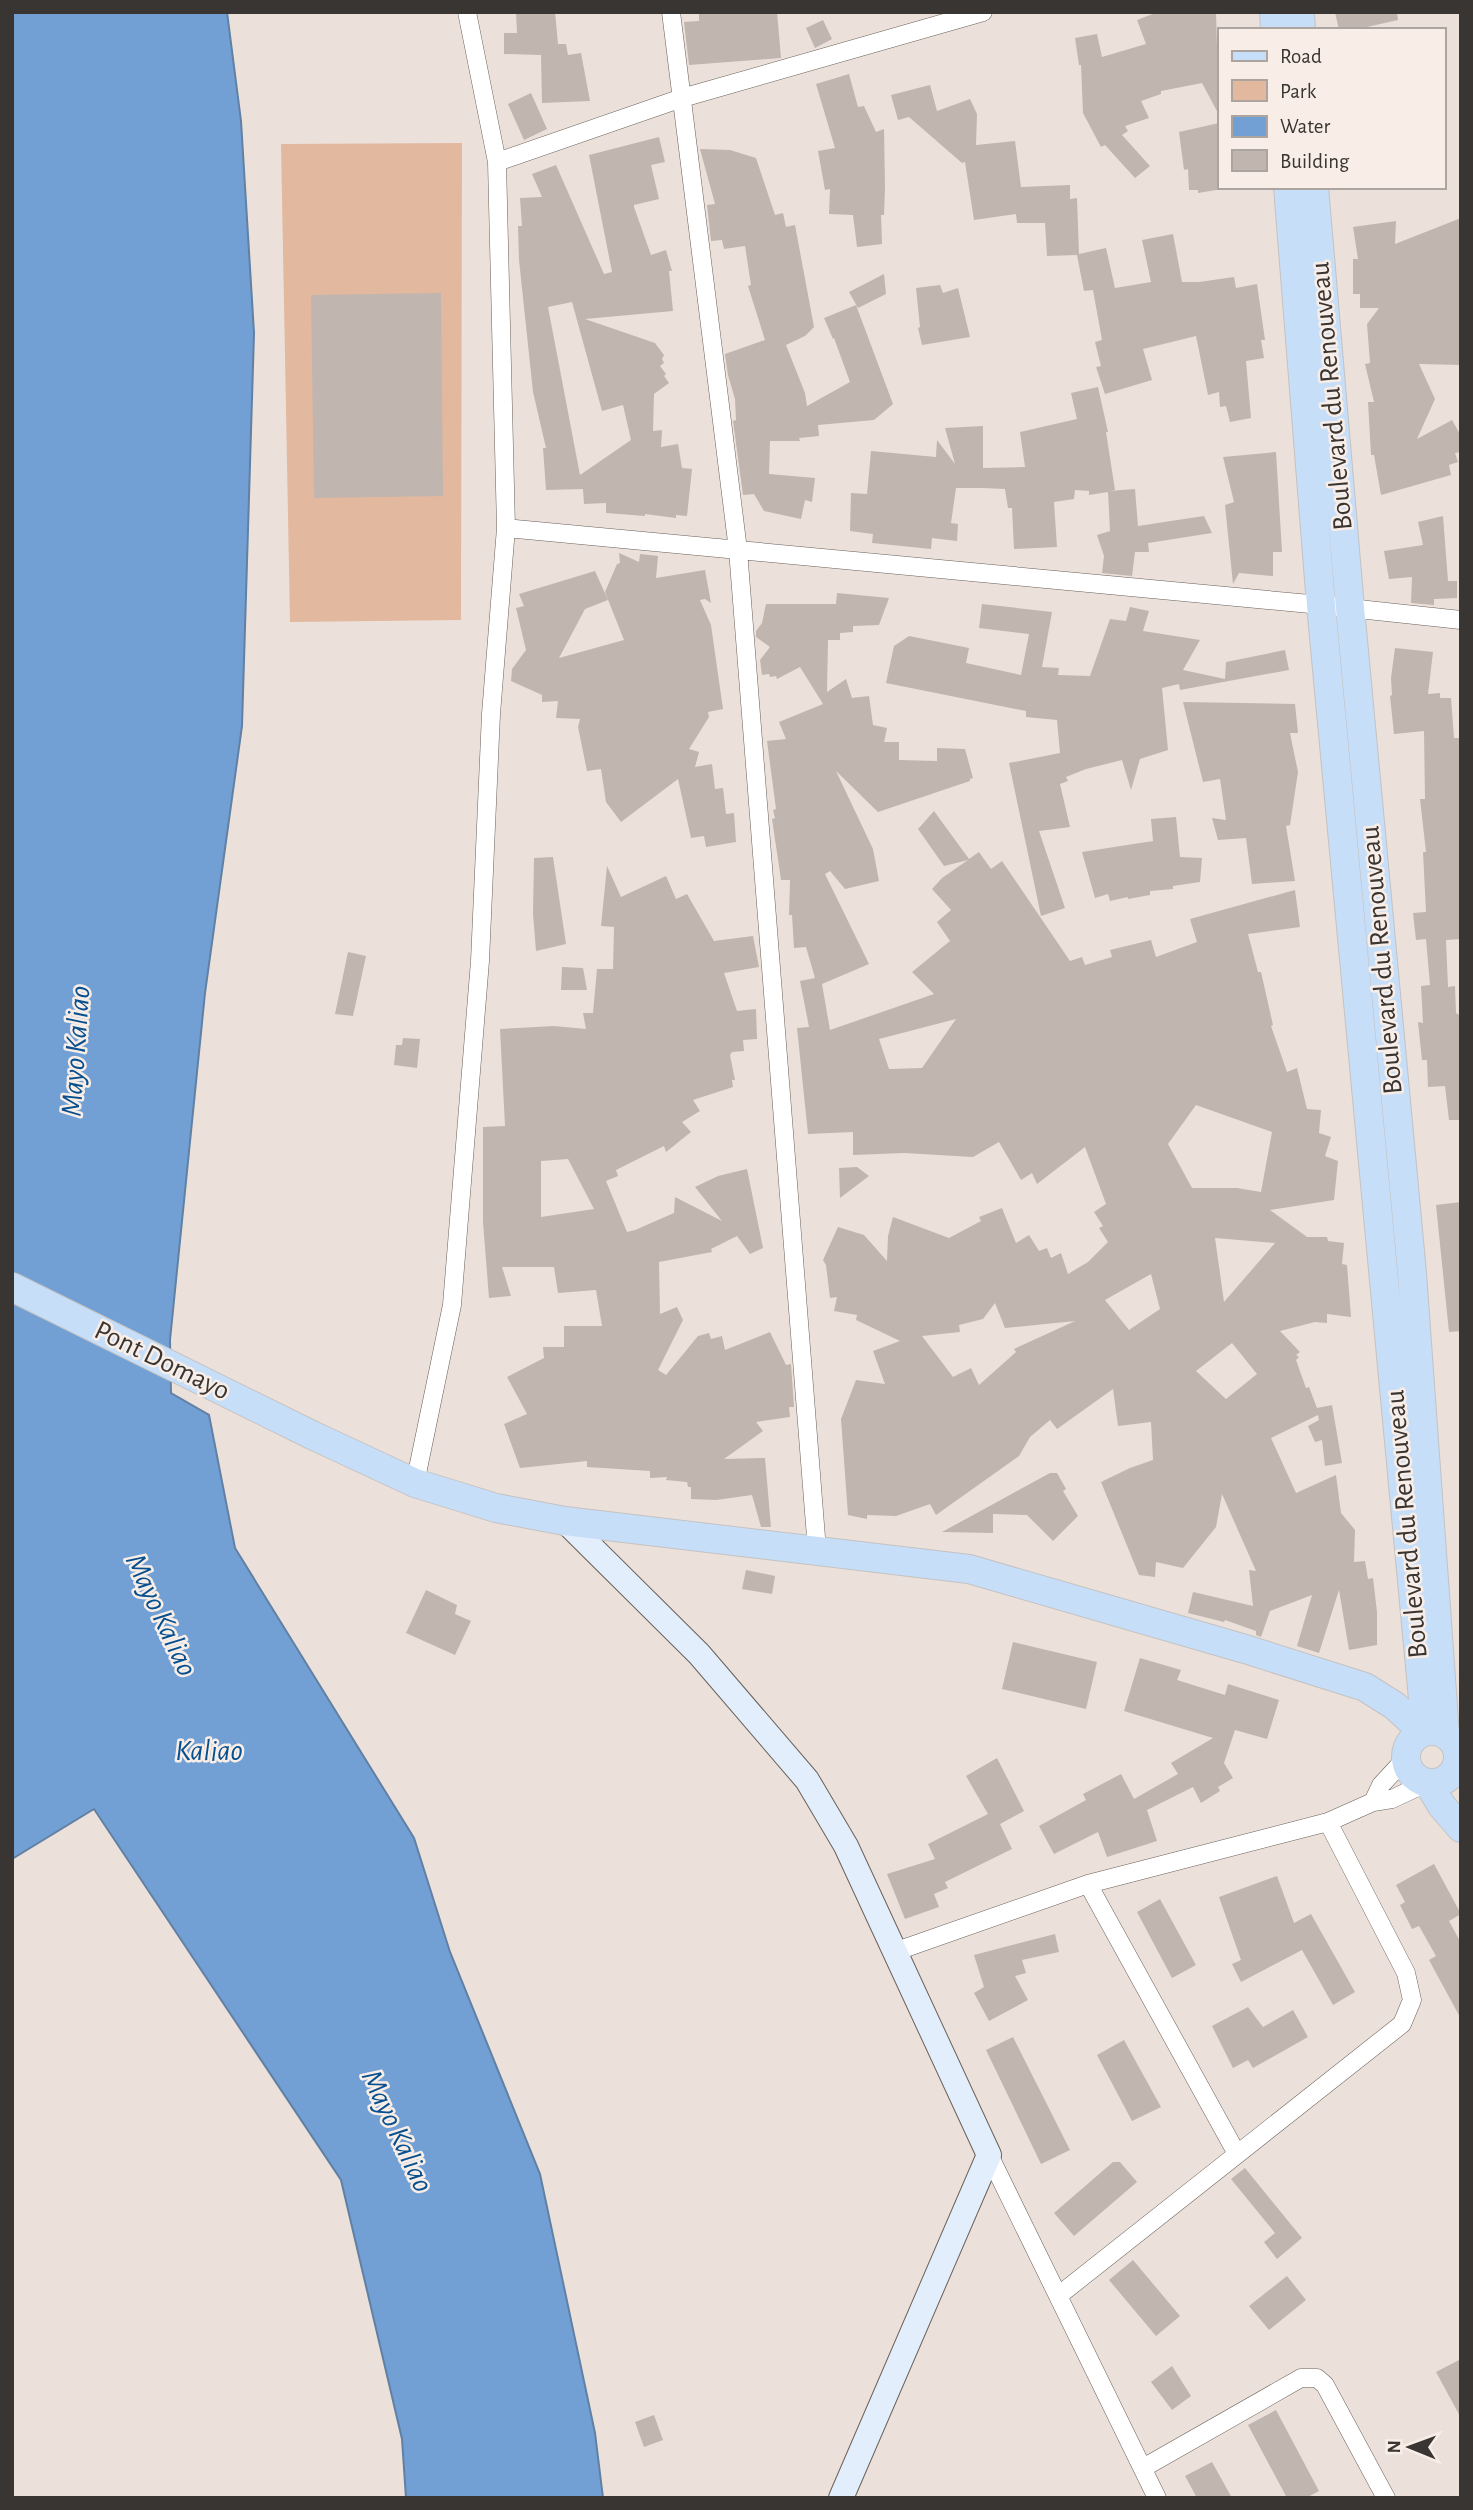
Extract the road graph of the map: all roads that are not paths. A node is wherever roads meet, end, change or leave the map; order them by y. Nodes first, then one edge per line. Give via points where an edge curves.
1 (467, 12) edge
2 (671, 12) edge
3 (983, 12) edge
4 (681, 97) junction
5 (497, 162) junction
6 (1288, 189) edge
7 (1314, 189) edge
8 (506, 528) junction
9 (738, 550) junction
10 (1321, 605) junction
11 (1349, 608) junction
12 (1461, 620) edge
13 (12, 1287) edge
14 (415, 1483) junction
15 (565, 1521) junction
16 (817, 1550) junction
17 (1431, 1740) edge
18 (1443, 1777) edge
19 (1373, 1802) junction
20 (1461, 1807) edge
21 (1328, 1822) junction
22 (1461, 1828) edge
23 (1088, 1884) junction
24 (894, 1952) junction
25 (1237, 2154) junction
26 (989, 2155) junction
27 (1058, 2295) junction
28 (1143, 2468) junction
29 (841, 2498) edge
30 (1157, 2498) edge
31 (1386, 2498) edge

1 - 5 street
2 - 4 street
3 - 4 street
4 - 5 street
4 - 9 street
5 - 8 street
6 - 10 main road, Boulevard du Renouveau
7 - 11 main road, Boulevard du Renouveau
8 - 9 street
8 - 14 street via 491,714 480,961 452,1305
9 - 10 street
9 - 16 street
10 - 11 street
10 - 17 main road, Boulevard du Renouveau
11 - 12 street
11 - 17 main road, Boulevard du Renouveau via 1412,1273
13 - 14 main road, Pont Domayo
14 - 15 main road, Pont Domayo via 496,1508
15 - 16 main road, Pont Domayo
15 - 24 street via 699,1654 807,1780 846,1846
16 - 17 main road, Pont Domayo via 969,1569 1245,1649 1365,1687
17 - 18 main road via 1456,1745 1458,1757
17 - 18 main road via 1412,1774
17 - 19 street via 1381,1785
18 - 19 street via 1392,1799
18 - 20 main road
18 - 22 main road via 1441,1806
19 - 21 street
21 - 23 street
21 - 25 street via 1406,1973 1412,2000 1402,2024
23 - 24 street
23 - 25 street
24 - 26 street
25 - 27 street
26 - 27 street
26 - 29 street
27 - 28 street
28 - 30 street
28 - 31 street via 1301,2378 1317,2378

